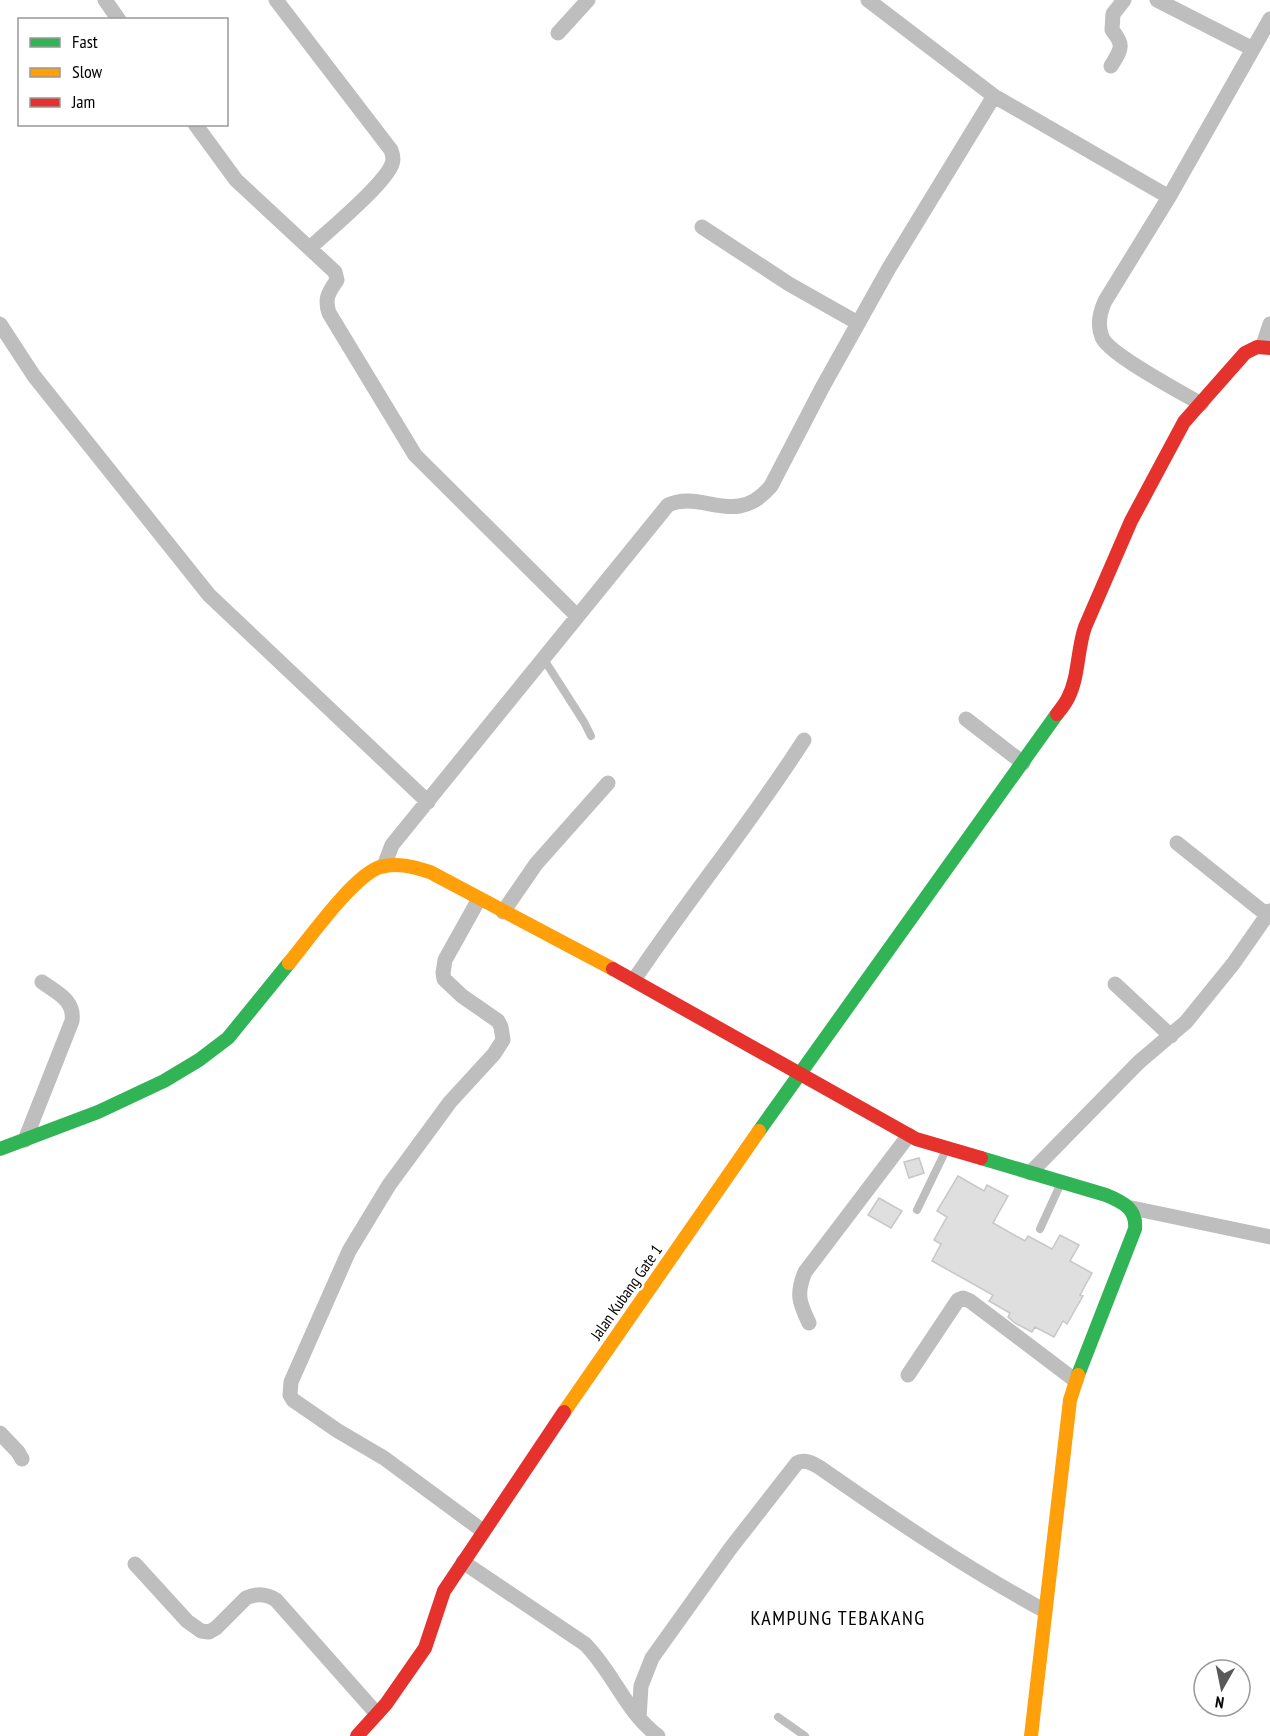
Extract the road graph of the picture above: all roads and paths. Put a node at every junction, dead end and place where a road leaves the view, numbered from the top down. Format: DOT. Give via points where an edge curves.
graph roads {
  1 [pos="105,0"];
  2 [pos="276,0"];
  3 [pos="588,0"];
  4 [pos="868,0"];
  5 [pos="1124,0"];
  6 [pos="1157,0"];
  7 [pos="118,18"];
  8 [pos="1270,19"];
  9 [pos="558,33"];
  10 [pos="1254,49"];
  11 [pos="1111,66"];
  12 [pos="994,96"];
  13 [pos="196,126"];
  14 [pos="1169,197"];
  15 [pos="702,227"];
  16 [pos="310,248"];
  17 [pos="858,323"];
  18 [pos="0,324"];
  19 [pos="1270,324"];
  20 [pos="1266,346"];
  21 [pos="1201,404"];
  22 [pos="577,616"];
  23 [pos="543,658"];
  24 [pos="966,719"];
  25 [pos="591,736"];
  26 [pos="804,740"];
  27 [pos="1023,763"];
  28 [pos="608,783"];
  29 [pos="428,802"];
  30 [pos="1177,843"];
  31 [pos="384,866"];
  32 [pos="479,899"];
  33 [pos="503,912"];
  34 [pos="1268,913"];
  35 [pos="634,980"];
  36 [pos="42,982"];
  37 [pos="1116,984"];
  38 [pos="1171,1036"];
  39 [pos="799,1073"];
  40 [pos="909,1135"];
  41 [pos="25,1140"];
  42 [pos="0,1149"];
  43 [pos="946,1149"];
  44 [pos="1030,1173"];
  45 [pos="1061,1182"];
  46 [pos="1131,1208"];
  47 [pos="916,1210"];
  48 [pos="1040,1229"];
  49 [pos="1270,1237"];
  50 [pos="809,1323"];
  51 [pos="908,1375"];
  52 [pos="1076,1381"];
  53 [pos="0,1433"];
  54 [pos="22,1459"];
  55 [pos="483,1531"];
  56 [pos="463,1562"];
  57 [pos="135,1564"];
  58 [pos="1045,1611"];
  59 [pos="377,1714"];
  60 [pos="639,1718"];
  61 [pos="778,1718"];
  62 [pos="357,1736"];
  63 [pos="658,1736"];
  64 [pos="805,1736"];
  65 [pos="1031,1736"];
  1 -- 7 [label="street"];
  2 -- 16 [label="street" via="393,155 392,165 382,180"];
  3 -- 9 [label="street"];
  4 -- 12 [label="street"];
  5 -- 11 [label="street" via="1113,14 1112,30 1121,46"];
  6 -- 10 [label="street"];
  8 -- 10 [label="street"];
  10 -- 14 [label="street"];
  12 -- 14 [label="street"];
  12 -- 17 [label="street"];
  13 -- 16 [label="street" via="236,180"];
  14 -- 21 [label="street" via="1105,301 1099,325 1112,350"];
  15 -- 17 [label="street"];
  16 -- 22 [label="street" via="337,276 327,295 329,313 410,447"];
  17 -- 22 [label="street" via="761,498 735,506 684,502 668,505"];
  18 -- 29 [label="street" via="34,376 209,595"];
  19 -- 20 [label="street"];
  20 -- 21 [label="street, Jalan Kubang Gate 1" via="1245,353"];
  21 -- 27 [label="street, Jalan Kubang Gate 1" via="1184,422 1131,521 1085,627 1068,699"];
  22 -- 23 [label="street"];
  23 -- 25 [label="lane"];
  23 -- 29 [label="street"];
  24 -- 27 [label="street"];
  26 -- 35 [label="street" via="770,794"];
  27 -- 39 [label="street, Jalan Kubang Gate 1"];
  28 -- 33 [label="street" via="536,864"];
  29 -- 31 [label="street" via="392,844"];
  30 -- 34 [label="street"];
  31 -- 32 [label="street" via="416,868"];
  31 -- 41 [label="street" via="371,869 354,884 228,1038 164,1081"];
  32 -- 33 [label="street"];
  32 -- 55 [label="street" via="445,960 444,979 498,1021 503,1040 450,1102 389,1185 349,1251 291,1382 290,1395"];
  33 -- 35 [label="street"];
  34 -- 38 [label="street" via="1205,1000"];
  35 -- 39 [label="street"];
  36 -- 41 [label="street" via="68,1002 74,1012"];
  37 -- 38 [label="street"];
  38 -- 44 [label="street" via="1139,1062"];
  39 -- 40 [label="street"];
  39 -- 55 [label="street, Jalan Kubang Gate 1"];
  40 -- 43 [label="street"];
  40 -- 50 [label="street" via="805,1272 798,1295"];
  41 -- 42 [label="street"];
  43 -- 44 [label="street"];
  43 -- 47 [label="lane"];
  44 -- 45 [label="street"];
  45 -- 46 [label="street" via="1106,1195"];
  45 -- 48 [label="lane"];
  46 -- 49 [label="street"];
  46 -- 52 [label="street" via="1136,1223 1133,1236"];
  51 -- 52 [label="street" via="963,1298"];
  52 -- 58 [label="street" via="1066,1423"];
  53 -- 54 [label="street"];
  55 -- 56 [label="street, Jalan Kubang Gate 1"];
  56 -- 59 [label="street, Jalan Kubang Gate 1" via="444,1591 425,1648"];
  56 -- 60 [label="street" via="585,1644"];
  57 -- 59 [label="street" via="201,1631 216,1629 246,1598 270,1596"];
  58 -- 60 [label="street" via="928,1542 819,1467 801,1461 730,1549 652,1658 641,1686"];
  58 -- 65 [label="street"];
  59 -- 62 [label="street, Jalan Kubang Gate 1"];
  60 -- 63 [label="street"];
  61 -- 64 [label="lane"];
}
